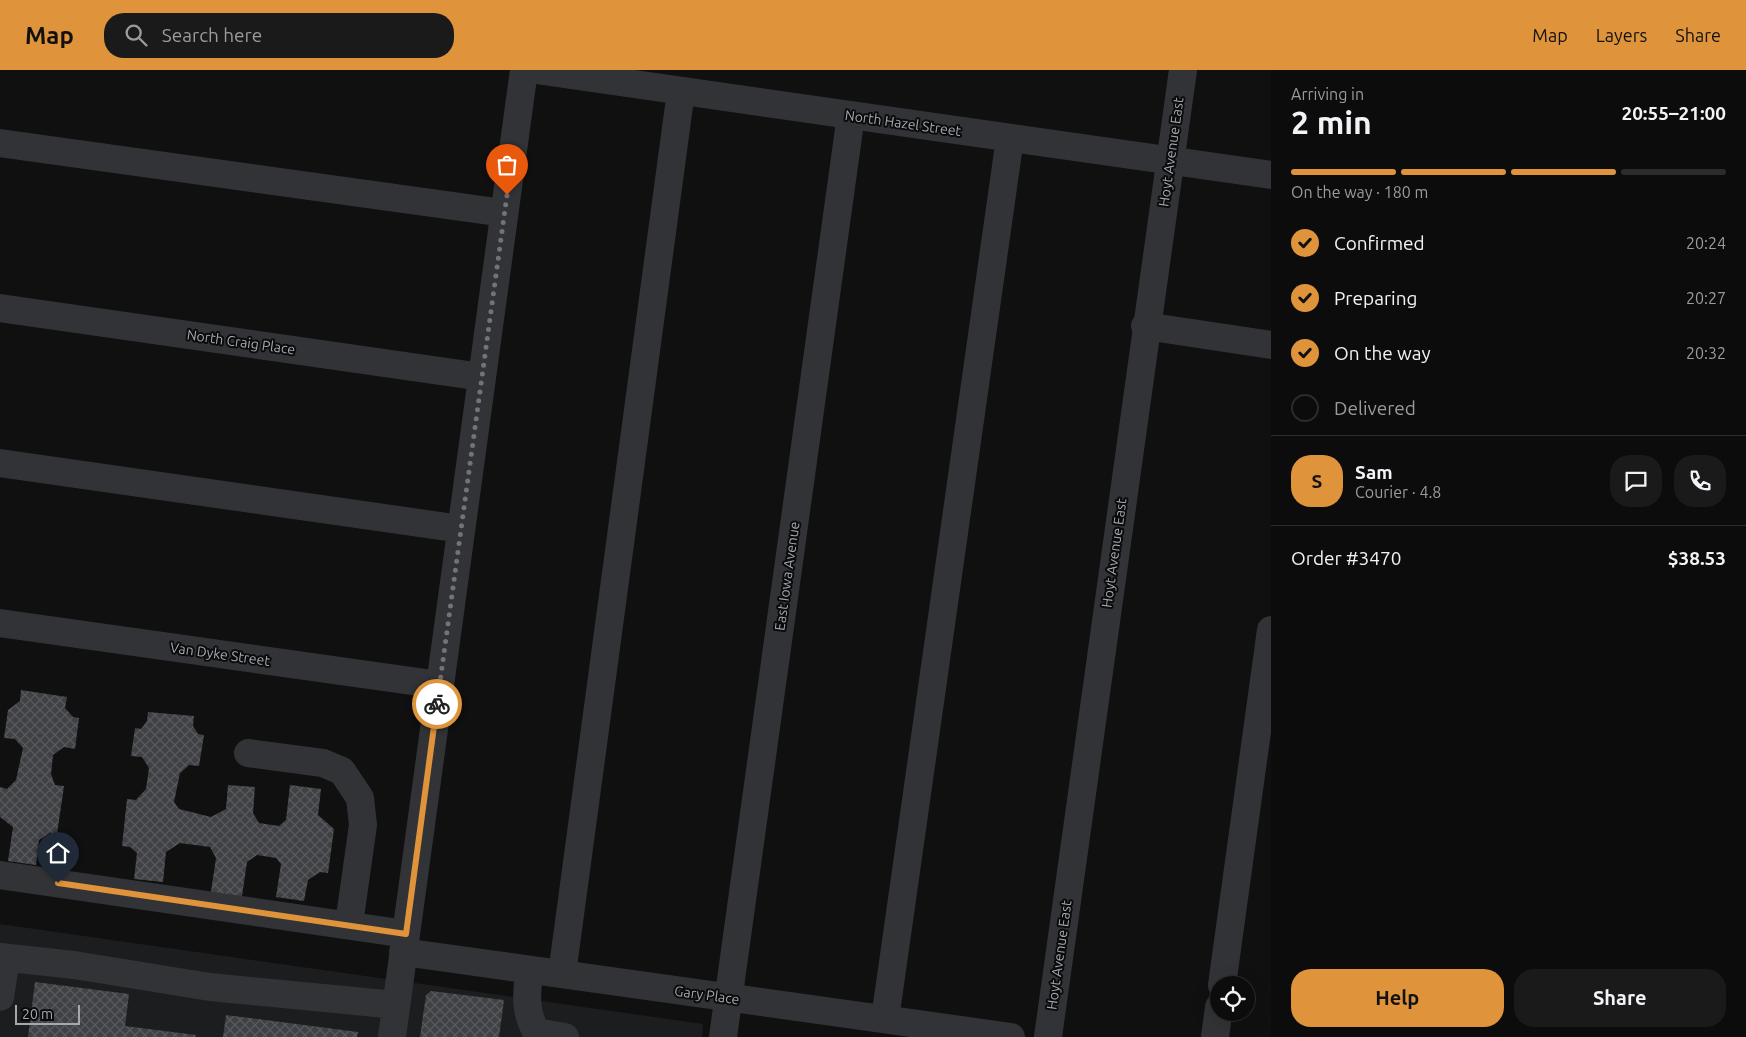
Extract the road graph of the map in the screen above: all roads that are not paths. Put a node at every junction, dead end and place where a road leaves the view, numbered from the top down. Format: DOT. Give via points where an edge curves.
graph roads {
  1 [pos="524,70"];
  2 [pos="536,70"];
  3 [pos="1183,70"];
  4 [pos="681,91"];
  5 [pos="851,115"];
  6 [pos="1010,138"];
  7 [pos="0,143"];
  8 [pos="1170,161"];
  9 [pos="1271,175"];
  10 [pos="504,213"];
  11 [pos="0,308"];
  12 [pos="1145,326"];
  13 [pos="1271,345"];
  14 [pos="482,376"];
  15 [pos="0,463"];
  16 [pos="461,529"];
  17 [pos="0,623"];
  18 [pos="1271,630"];
  19 [pos="440,685"];
  20 [pos="248,753"];
  21 [pos="0,875"];
  22 [pos="349,924"];
  23 [pos="405,943"];
  24 [pos="3,958"];
  25 [pos="529,970"];
  26 [pos="562,974"];
  27 [pos="1223,976"];
  28 [pos="0,997"];
  29 [pos="728,998"];
  30 [pos="396,1004"];
  31 [pos="885,1019"];
  32 [pos="1217,1021"];
  33 [pos="392,1037"];
  34 [pos="565,1037"];
  35 [pos="723,1037"];
  36 [pos="1011,1037"];
  37 [pos="1048,1037"];
  38 [pos="1215,1037"];
  1 -- 10 [label="street"];
  2 -- 4 [label="street, North Hazel Street"];
  3 -- 8 [label="street, Hoyt Avenue East"];
  4 -- 5 [label="street, North Hazel Street"];
  4 -- 26 [label="street"];
  5 -- 6 [label="street, North Hazel Street"];
  5 -- 29 [label="street, East Iowa Avenue"];
  6 -- 8 [label="street, North Hazel Street"];
  6 -- 31 [label="street"];
  7 -- 10 [label="street"];
  8 -- 9 [label="street, North Hazel Street"];
  8 -- 12 [label="street, Hoyt Avenue East"];
  10 -- 14 [label="street"];
  11 -- 14 [label="street, North Craig Place"];
  12 -- 13 [label="street"];
  12 -- 37 [label="street, Hoyt Avenue East"];
  14 -- 16 [label="street"];
  15 -- 16 [label="street"];
  16 -- 19 [label="street"];
  17 -- 19 [label="street, Van Dyke Street"];
  18 -- 27 [label="street"];
  19 -- 23 [label="street"];
  20 -- 22 [label="street" via="323,763 342,770 360,798 363,826"];
  21 -- 22 [label="street, Gary Place"];
  22 -- 23 [label="street, Gary Place"];
  23 -- 25 [label="street, Gary Place"];
  23 -- 30 [label="street"];
  24 -- 28 [label="street"];
  24 -- 30 [label="street" via="74,965 210,987"];
  25 -- 26 [label="street, Gary Place"];
  25 -- 34 [label="street" via="526,1003 528,1017 536,1032"];
  26 -- 29 [label="street, Gary Place"];
  29 -- 31 [label="street, Gary Place"];
  29 -- 35 [label="street, East Iowa Avenue"];
  30 -- 33 [label="street"];
  31 -- 36 [label="street, Gary Place"];
  32 -- 38 [label="street"];
}
